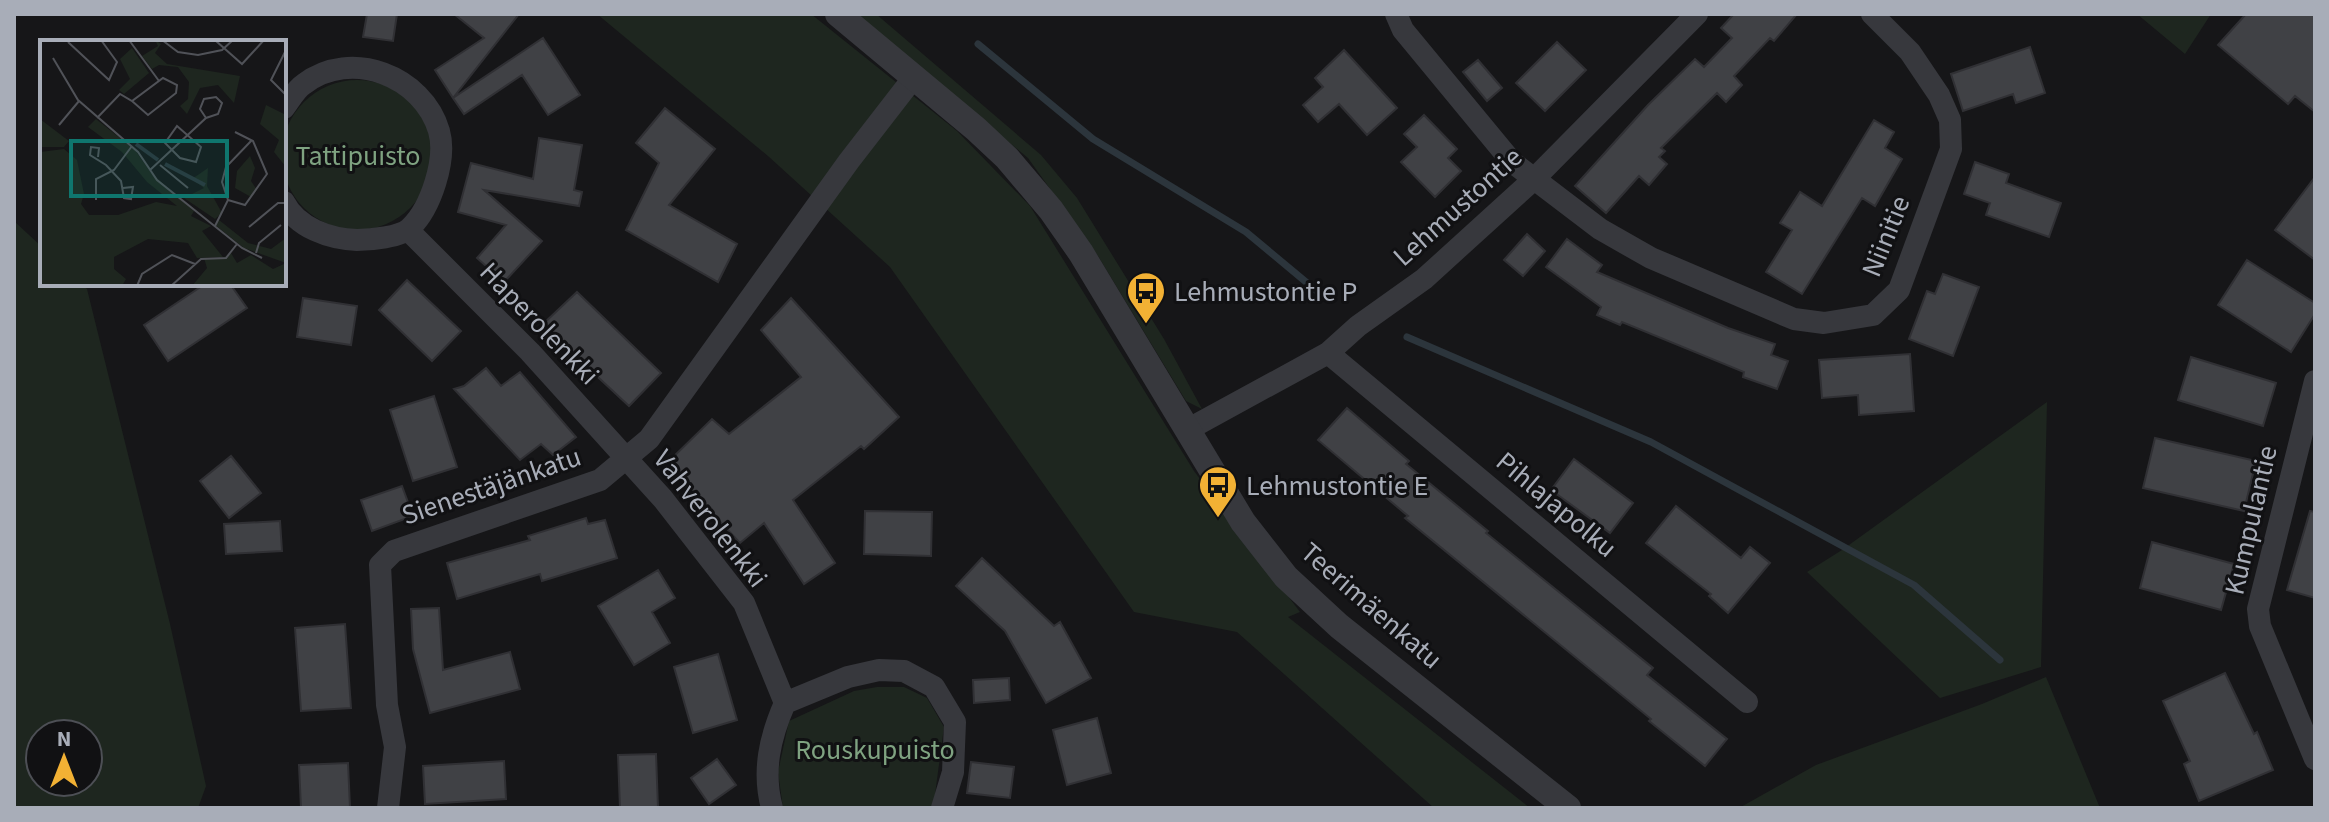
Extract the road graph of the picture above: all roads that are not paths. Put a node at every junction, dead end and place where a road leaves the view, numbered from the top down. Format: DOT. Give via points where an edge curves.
graph roads {
  1 [pos="838,14"];
  2 [pos="1396,14"];
  3 [pos="1697,14"];
  4 [pos="1872,14"];
  5 [pos="914,77"];
  6 [pos="286,105"];
  7 [pos="1533,180"];
  8 [pos="286,206"];
  9 [pos="408,230"];
  10 [pos="1328,353"];
  11 [pos="2315,381"];
  12 [pos="1187,430"];
  13 [pos="626,459"];
  14 [pos="1747,702"];
  15 [pos="785,703"];
  16 [pos="2315,759"];
  17 [pos="388,808"];
  18 [pos="772,808"];
  19 [pos="942,808"];
  20 [pos="1568,808"];
  1 -- 5 [label="street, Teerimäenkatu"];
  2 -- 7 [label="street, Niinitie" via="1437,73"];
  3 -- 7 [label="street, Lehmustontie"];
  4 -- 7 [label="street, Niinitie" via="1910,52 1939,95 1950,120 1951,149 1899,290 1873,315 1824,323 1794,319 1630,248"];
  5 -- 12 [label="street, Teerimäenkatu" via="1007,158 1051,210"];
  5 -- 13 [label="street, Sienestäjänkatu" via="649,439"];
  6 -- 9 [label="street" via="303,84 331,71 357,67 409,86 439,132 440,158 425,208"];
  7 -- 10 [label="street, Lehmustontie" via="1424,279"];
  8 -- 9 [label="street" via="311,229 344,239 370,240"];
  9 -- 13 [label="street, Haperolenkki" via="530,352"];
  10 -- 12 [label="street, Lehmustontie"];
  10 -- 14 [label="street, Pihlajapolku"];
  11 -- 16 [label="street, Kumpulantie" via="2258,609 2260,626"];
  12 -- 20 [label="street, Teerimäenkatu" via="1243,522 1286,577 1339,626"];
  13 -- 15 [label="street, Vahverolenkki" via="744,603"];
  13 -- 17 [label="street, Sienestäjänkatu" via="600,480 394,551 380,565 387,705 395,747"];
  15 -- 18 [label="street" via="772,733 767,787"];
  15 -- 19 [label="street" via="879,670 904,671 934,687 955,722 953,772"];
}
